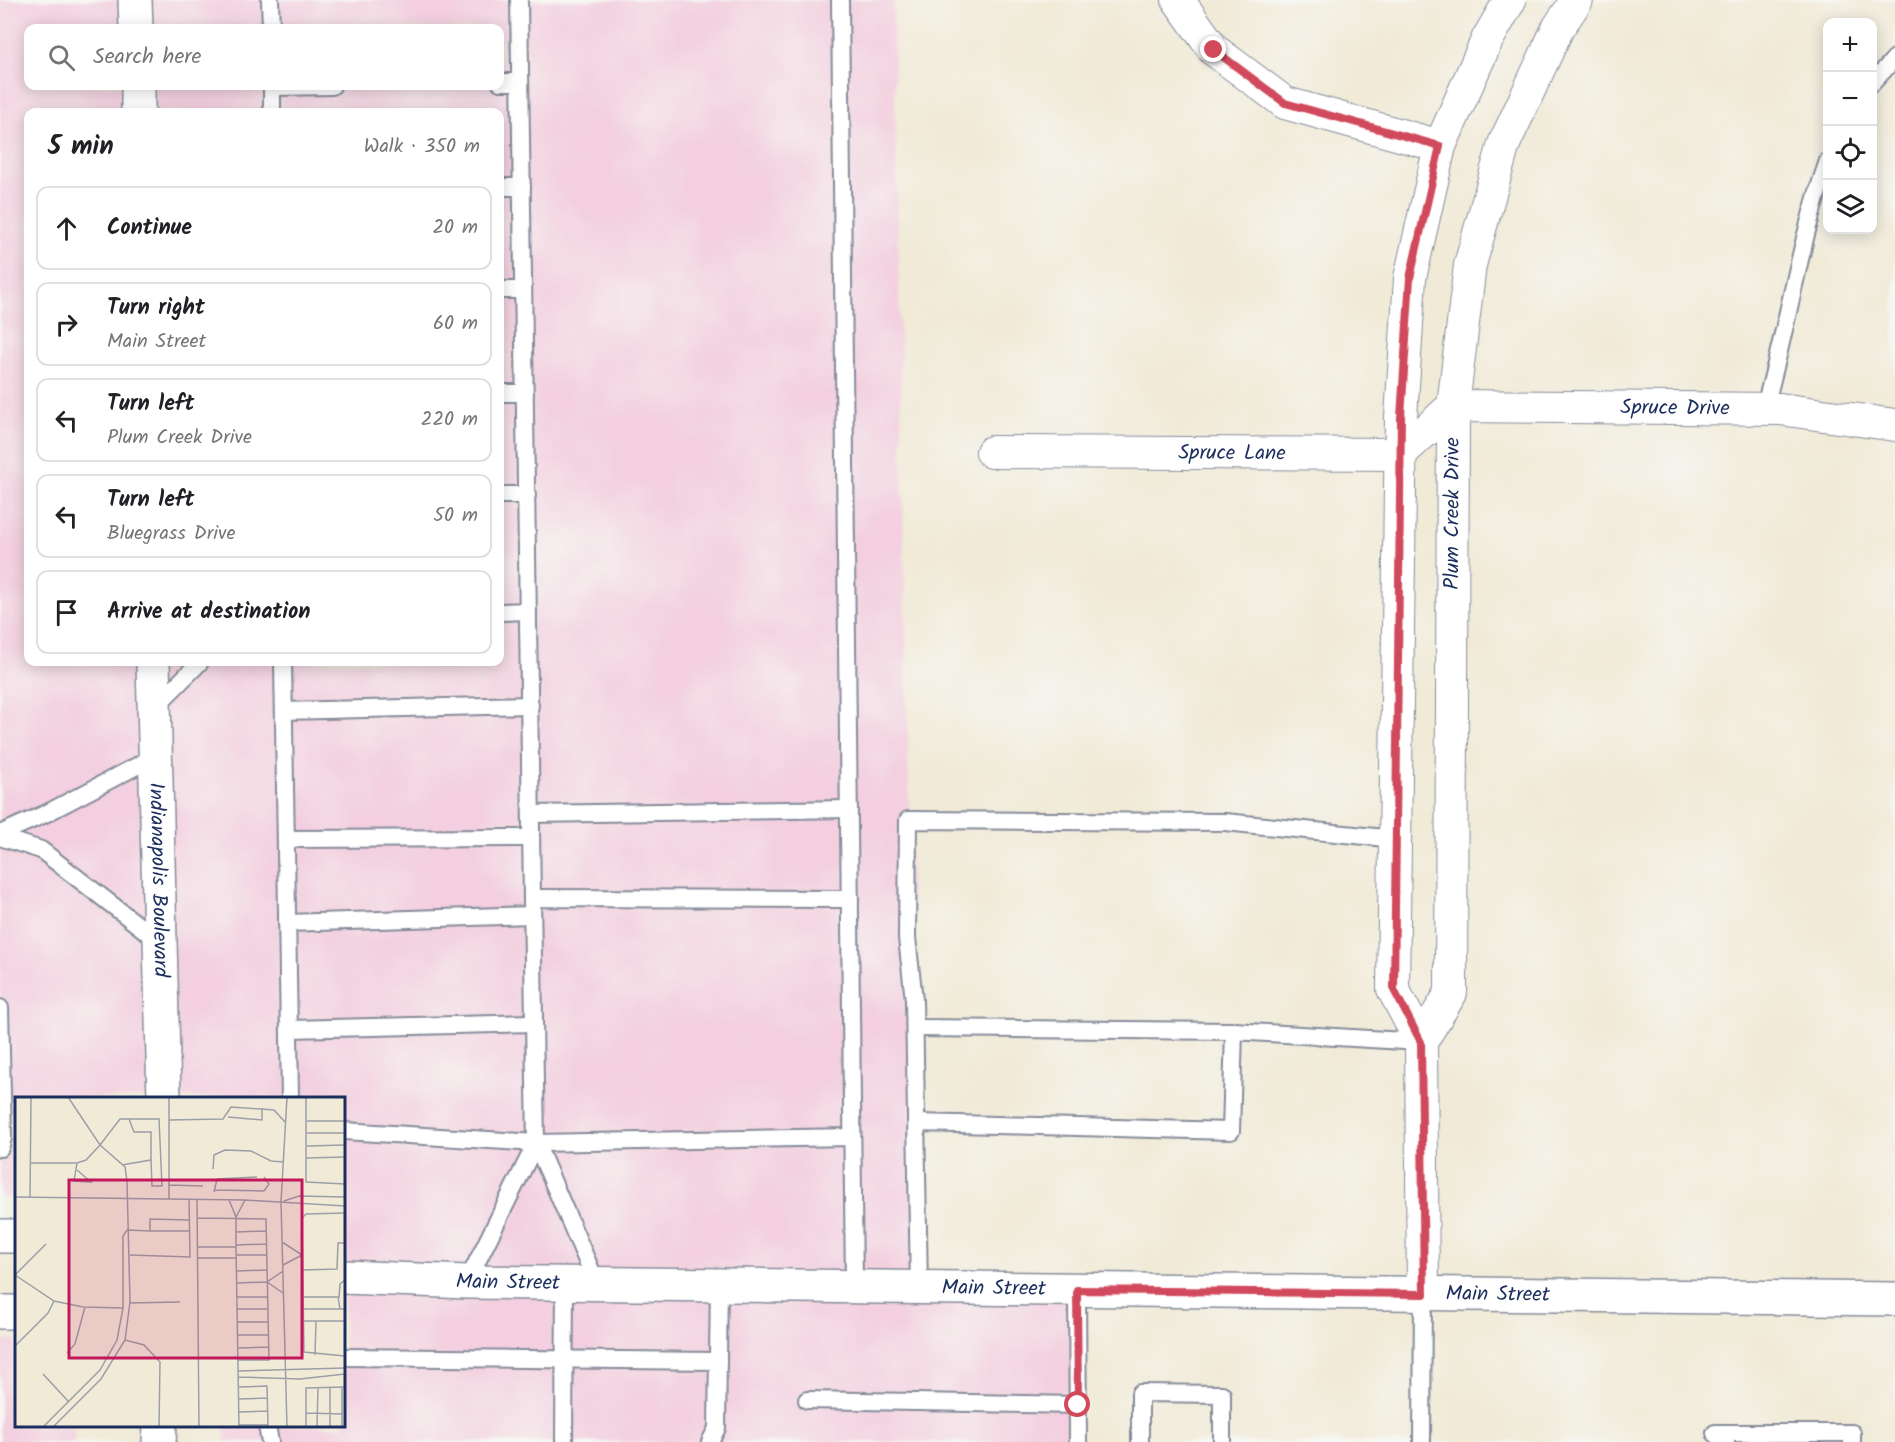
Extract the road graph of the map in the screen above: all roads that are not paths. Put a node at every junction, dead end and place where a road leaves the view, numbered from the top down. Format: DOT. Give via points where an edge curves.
graph roads {
  1 [pos="135,0"];
  2 [pos="270,0"];
  3 [pos="519,0"];
  4 [pos="840,0"];
  5 [pos="1178,0"];
  6 [pos="1510,0"];
  7 [pos="1577,0"];
  8 [pos="136,24"];
  9 [pos="271,24"];
  10 [pos="1895,58"];
  11 [pos="1877,77"];
  12 [pos="504,82"];
  13 [pos="520,82"];
  14 [pos="138,90"];
  15 [pos="272,90"];
  16 [pos="138,108"];
  17 [pos="272,108"];
  18 [pos="1440,146"];
  19 [pos="1823,175"];
  20 [pos="504,187"];
  21 [pos="522,187"];
  22 [pos="504,290"];
  23 [pos="523,290"];
  24 [pos="504,393"];
  25 [pos="525,393"];
  26 [pos="1453,406"];
  27 [pos="1764,410"];
  28 [pos="1895,425"];
  29 [pos="992,452"];
  30 [pos="1400,454"];
  31 [pos="504,495"];
  32 [pos="526,495"];
  33 [pos="528,611"];
  34 [pos="504,612"];
  35 [pos="153,666"];
  36 [pos="196,666"];
  37 [pos="283,666"];
  38 [pos="530,705"];
  39 [pos="155,707"];
  40 [pos="284,711"];
  41 [pos="154,757"];
  42 [pos="849,809"];
  43 [pos="531,814"];
  44 [pos="0,835"];
  45 [pos="531,838"];
  46 [pos="286,839"];
  47 [pos="1395,839"];
  48 [pos="532,898"];
  49 [pos="850,899"];
  50 [pos="532,915"];
  51 [pos="287,923"];
  52 [pos="160,942"];
  53 [pos="0,1008"];
  54 [pos="534,1023"];
  55 [pos="915,1028"];
  56 [pos="289,1029"];
  57 [pos="1234,1031"];
  58 [pos="1421,1042"];
  59 [pos="164,1097"];
  60 [pos="290,1097"];
  61 [pos="917,1124"];
  62 [pos="345,1131"];
  63 [pos="852,1137"];
  64 [pos="536,1143"];
  65 [pos="0,1148"];
  66 [pos="345,1277"];
  67 [pos="466,1282"];
  68 [pos="565,1283"];
  69 [pos="597,1284"];
  70 [pos="719,1286"];
  71 [pos="854,1287"];
  72 [pos="920,1288"];
  73 [pos="1077,1290"];
  74 [pos="1424,1294"];
  75 [pos="1895,1299"];
  76 [pos="345,1357"];
  77 [pos="564,1360"];
  78 [pos="718,1361"];
  79 [pos="807,1400"];
  80 [pos="1078,1405"];
  81 [pos="160,1427"];
  82 [pos="267,1427"];
  83 [pos="159,1442"];
  84 [pos="270,1442"];
  85 [pos="564,1442"];
  86 [pos="710,1442"];
  87 [pos="1078,1442"];
  88 [pos="1140,1442"];
  89 [pos="1222,1442"];
  90 [pos="1422,1442"];
  91 [pos="1726,1442"];
  92 [pos="1852,1442"];
  1 -- 8 [label="main road"];
  2 -- 9 [label="lane"];
  3 -- 13 [label="lane"];
  4 -- 42 [label="lane"];
  5 -- 18 [label="street" via="1214,50 1285,103"];
  6 -- 18 [label="street" via="1487,40"];
  7 -- 26 [label="street, Plum Creek Drive" via="1558,28 1504,144 1470,265"];
  10 -- 11 [label="lane"];
  12 -- 13 [label="lane"];
  13 -- 21 [label="lane"];
  14 -- 16 [label="main road"];
  15 -- 17 [label="lane"];
  18 -- 30 [label="street" via="1410,278"];
  19 -- 27 [label="lane" via="1798,259 1783,345"];
  20 -- 21 [label="lane"];
  21 -- 23 [label="lane"];
  22 -- 23 [label="lane"];
  23 -- 25 [label="lane"];
  24 -- 25 [label="lane"];
  25 -- 32 [label="lane"];
  26 -- 27 [label="street, Spruce Drive"];
  26 -- 30 [label="street"];
  26 -- 58 [label="street, Plum Creek Drive" via="1451,993"];
  27 -- 28 [label="street, Spruce Drive"];
  29 -- 30 [label="street, Spruce Lane"];
  30 -- 47 [label="street"];
  31 -- 32 [label="lane"];
  32 -- 33 [label="lane"];
  33 -- 34 [label="lane"];
  33 -- 38 [label="lane"];
  35 -- 39 [label="main road, Indianapolis Boulevard"];
  36 -- 39 [label="lane"];
  37 -- 40 [label="lane"];
  38 -- 40 [label="lane"];
  38 -- 43 [label="lane"];
  39 -- 41 [label="main road, Indianapolis Boulevard"];
  40 -- 46 [label="lane"];
  41 -- 44 [label="lane"];
  41 -- 52 [label="main road, Indianapolis Boulevard"];
  42 -- 43 [label="lane"];
  42 -- 49 [label="lane"];
  43 -- 45 [label="lane"];
  44 -- 52 [label="lane" via="41,850"];
  45 -- 46 [label="lane"];
  45 -- 48 [label="lane"];
  46 -- 51 [label="lane"];
  47 -- 55 [label="lane" via="1225,822 908,820 907,938"];
  47 -- 58 [label="street" via="1394,990"];
  48 -- 49 [label="lane"];
  48 -- 50 [label="lane"];
  49 -- 63 [label="lane"];
  50 -- 51 [label="lane"];
  50 -- 54 [label="lane"];
  51 -- 56 [label="lane"];
  52 -- 59 [label="main road, Indianapolis Boulevard"];
  53 -- 65 [label="lane"];
  54 -- 56 [label="lane"];
  54 -- 64 [label="lane"];
  55 -- 57 [label="lane"];
  55 -- 61 [label="lane"];
  56 -- 60 [label="lane"];
  57 -- 58 [label="lane"];
  57 -- 61 [label="lane" via="1232,1131"];
  58 -- 74 [label="street"];
  61 -- 72 [label="lane"];
  62 -- 64 [label="lane"];
  63 -- 64 [label="lane"];
  63 -- 71 [label="lane"];
  64 -- 67 [label="lane"];
  64 -- 69 [label="lane"];
  66 -- 67 [label="main road, Main Street"];
  67 -- 68 [label="main road, Main Street"];
  68 -- 69 [label="main road, Main Street"];
  68 -- 77 [label="lane"];
  69 -- 70 [label="main road, Main Street"];
  70 -- 71 [label="main road, Main Street"];
  70 -- 78 [label="lane"];
  71 -- 72 [label="main road, Main Street"];
  72 -- 73 [label="main road, Main Street"];
  73 -- 74 [label="main road, Main Street"];
  73 -- 80 [label="lane"];
  74 -- 75 [label="main road, Main Street"];
  74 -- 90 [label="lane"];
  76 -- 77 [label="lane"];
  77 -- 78 [label="lane"];
  77 -- 85 [label="lane"];
  78 -- 86 [label="lane" via="717,1428"];
  79 -- 80 [label="lane"];
  80 -- 87 [label="lane"];
  81 -- 83 [label="main road"];
  82 -- 84 [label="lane"];
  88 -- 89 [label="lane" via="1140,1393 1222,1394"];
  91 -- 92 [label="lane" via="1715,1432 1852,1433"];
}
